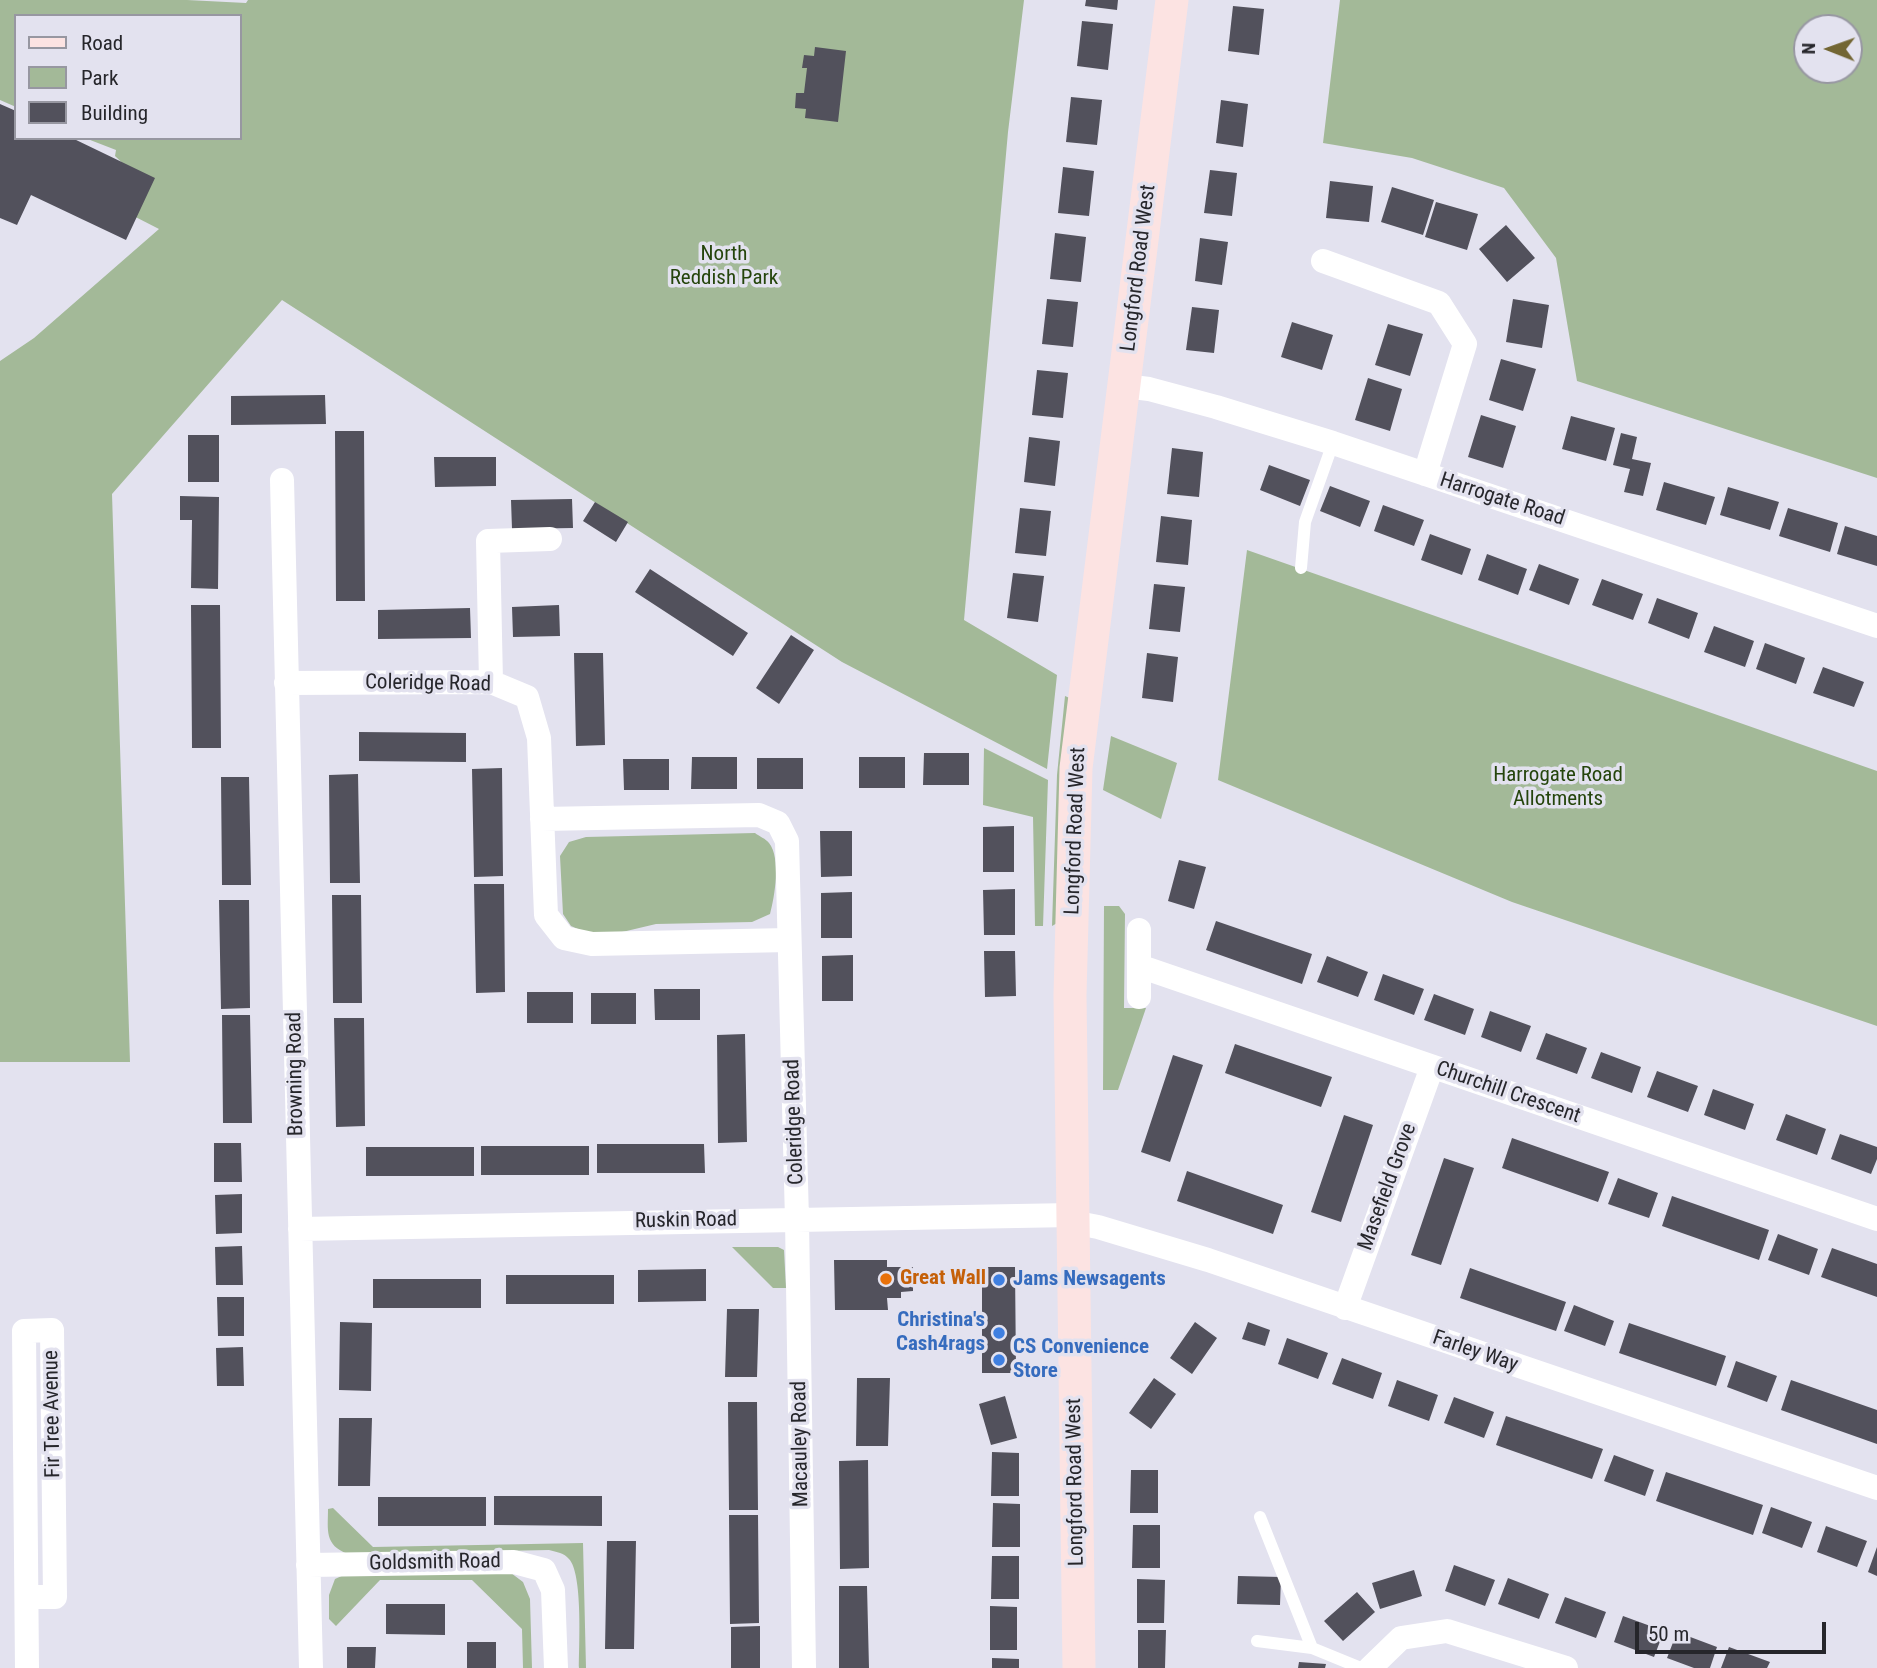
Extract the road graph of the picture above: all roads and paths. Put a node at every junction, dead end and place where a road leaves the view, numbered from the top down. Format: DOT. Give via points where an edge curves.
graph roads {
  1 [pos="1172,0"];
  2 [pos="1323,261"];
  3 [pos="1124,386"];
  4 [pos="1333,443"];
  5 [pos="1425,474"];
  6 [pos="282,480"];
  7 [pos="550,539"];
  8 [pos="1301,568"];
  9 [pos="1877,626"];
  10 [pos="491,682"];
  11 [pos="286,683"];
  12 [pos="542,819"];
  13 [pos="1139,930"];
  14 [pos="789,940"];
  15 [pos="1139,966"];
  16 [pos="1139,997"];
  17 [pos="1432,1067"];
  18 [pos="1072,1218"];
  19 [pos="1877,1219"];
  20 [pos="797,1220"];
  21 [pos="300,1229"];
  22 [pos="1345,1308"];
  23 [pos="1877,1488"];
  24 [pos="1260,1517"];
  25 [pos="308,1565"];
  26 [pos="27,1597"];
  27 [pos="1257,1641"];
  28 [pos="1312,1648"];
  29 [pos="27,1668"];
  30 [pos="311,1668"];
  31 [pos="555,1668"];
  32 [pos="804,1668"];
  33 [pos="1079,1668"];
  34 [pos="1361,1668"];
  35 [pos="1370,1668"];
  36 [pos="1566,1668"];
  1 -- 3 [label="street, Longford Road West"];
  2 -- 5 [label="street" via="1439,303 1465,344"];
  3 -- 4 [label="street, Harrogate Road" via="1216,407"];
  3 -- 18 [label="street, Longford Road West" via="1076,768 1070,995"];
  4 -- 5 [label="street, Harrogate Road"];
  4 -- 8 [label="lane" via="1305,522"];
  5 -- 9 [label="street, Harrogate Road"];
  6 -- 11 [label="street, Browning Road"];
  7 -- 10 [label="street" via="488,541"];
  10 -- 11 [label="street, Coleridge Road"];
  10 -- 12 [label="street, Coleridge Road" via="527,697 539,738"];
  11 -- 21 [label="street, Browning Road"];
  12 -- 14 [label="street, Coleridge Road" via="546,915 564,937 592,944"];
  12 -- 14 [label="street, Coleridge Road" via="759,815 778,823 787,841"];
  13 -- 15 [label="street"];
  14 -- 20 [label="street, Coleridge Road"];
  15 -- 16 [label="street"];
  15 -- 17 [label="street, Churchill Crescent"];
  17 -- 19 [label="street, Churchill Crescent"];
  17 -- 22 [label="street, Masefield Grove"];
  18 -- 20 [label="street, Ruskin Road"];
  18 -- 22 [label="street, Farley Way"];
  18 -- 33 [label="street, Longford Road West"];
  20 -- 21 [label="street, Ruskin Road"];
  20 -- 32 [label="street, Macauley Road"];
  21 -- 25 [label="street, Browning Road"];
  22 -- 23 [label="street, Farley Way"];
  24 -- 28 [label="lane"];
  25 -- 30 [label="street, Browning Road"];
  25 -- 31 [label="street, Goldsmith Road" via="514,1562 544,1570 554,1590"];
  26 -- 26 [label="street, Fir Tree Avenue" via="24,1331 52,1330 55,1597"];
  26 -- 29 [label="street, Fir Tree Avenue"];
  27 -- 28 [label="lane"];
  28 -- 34 [label="lane"];
  35 -- 36 [label="street" via="1401,1638 1447,1630"];
}
